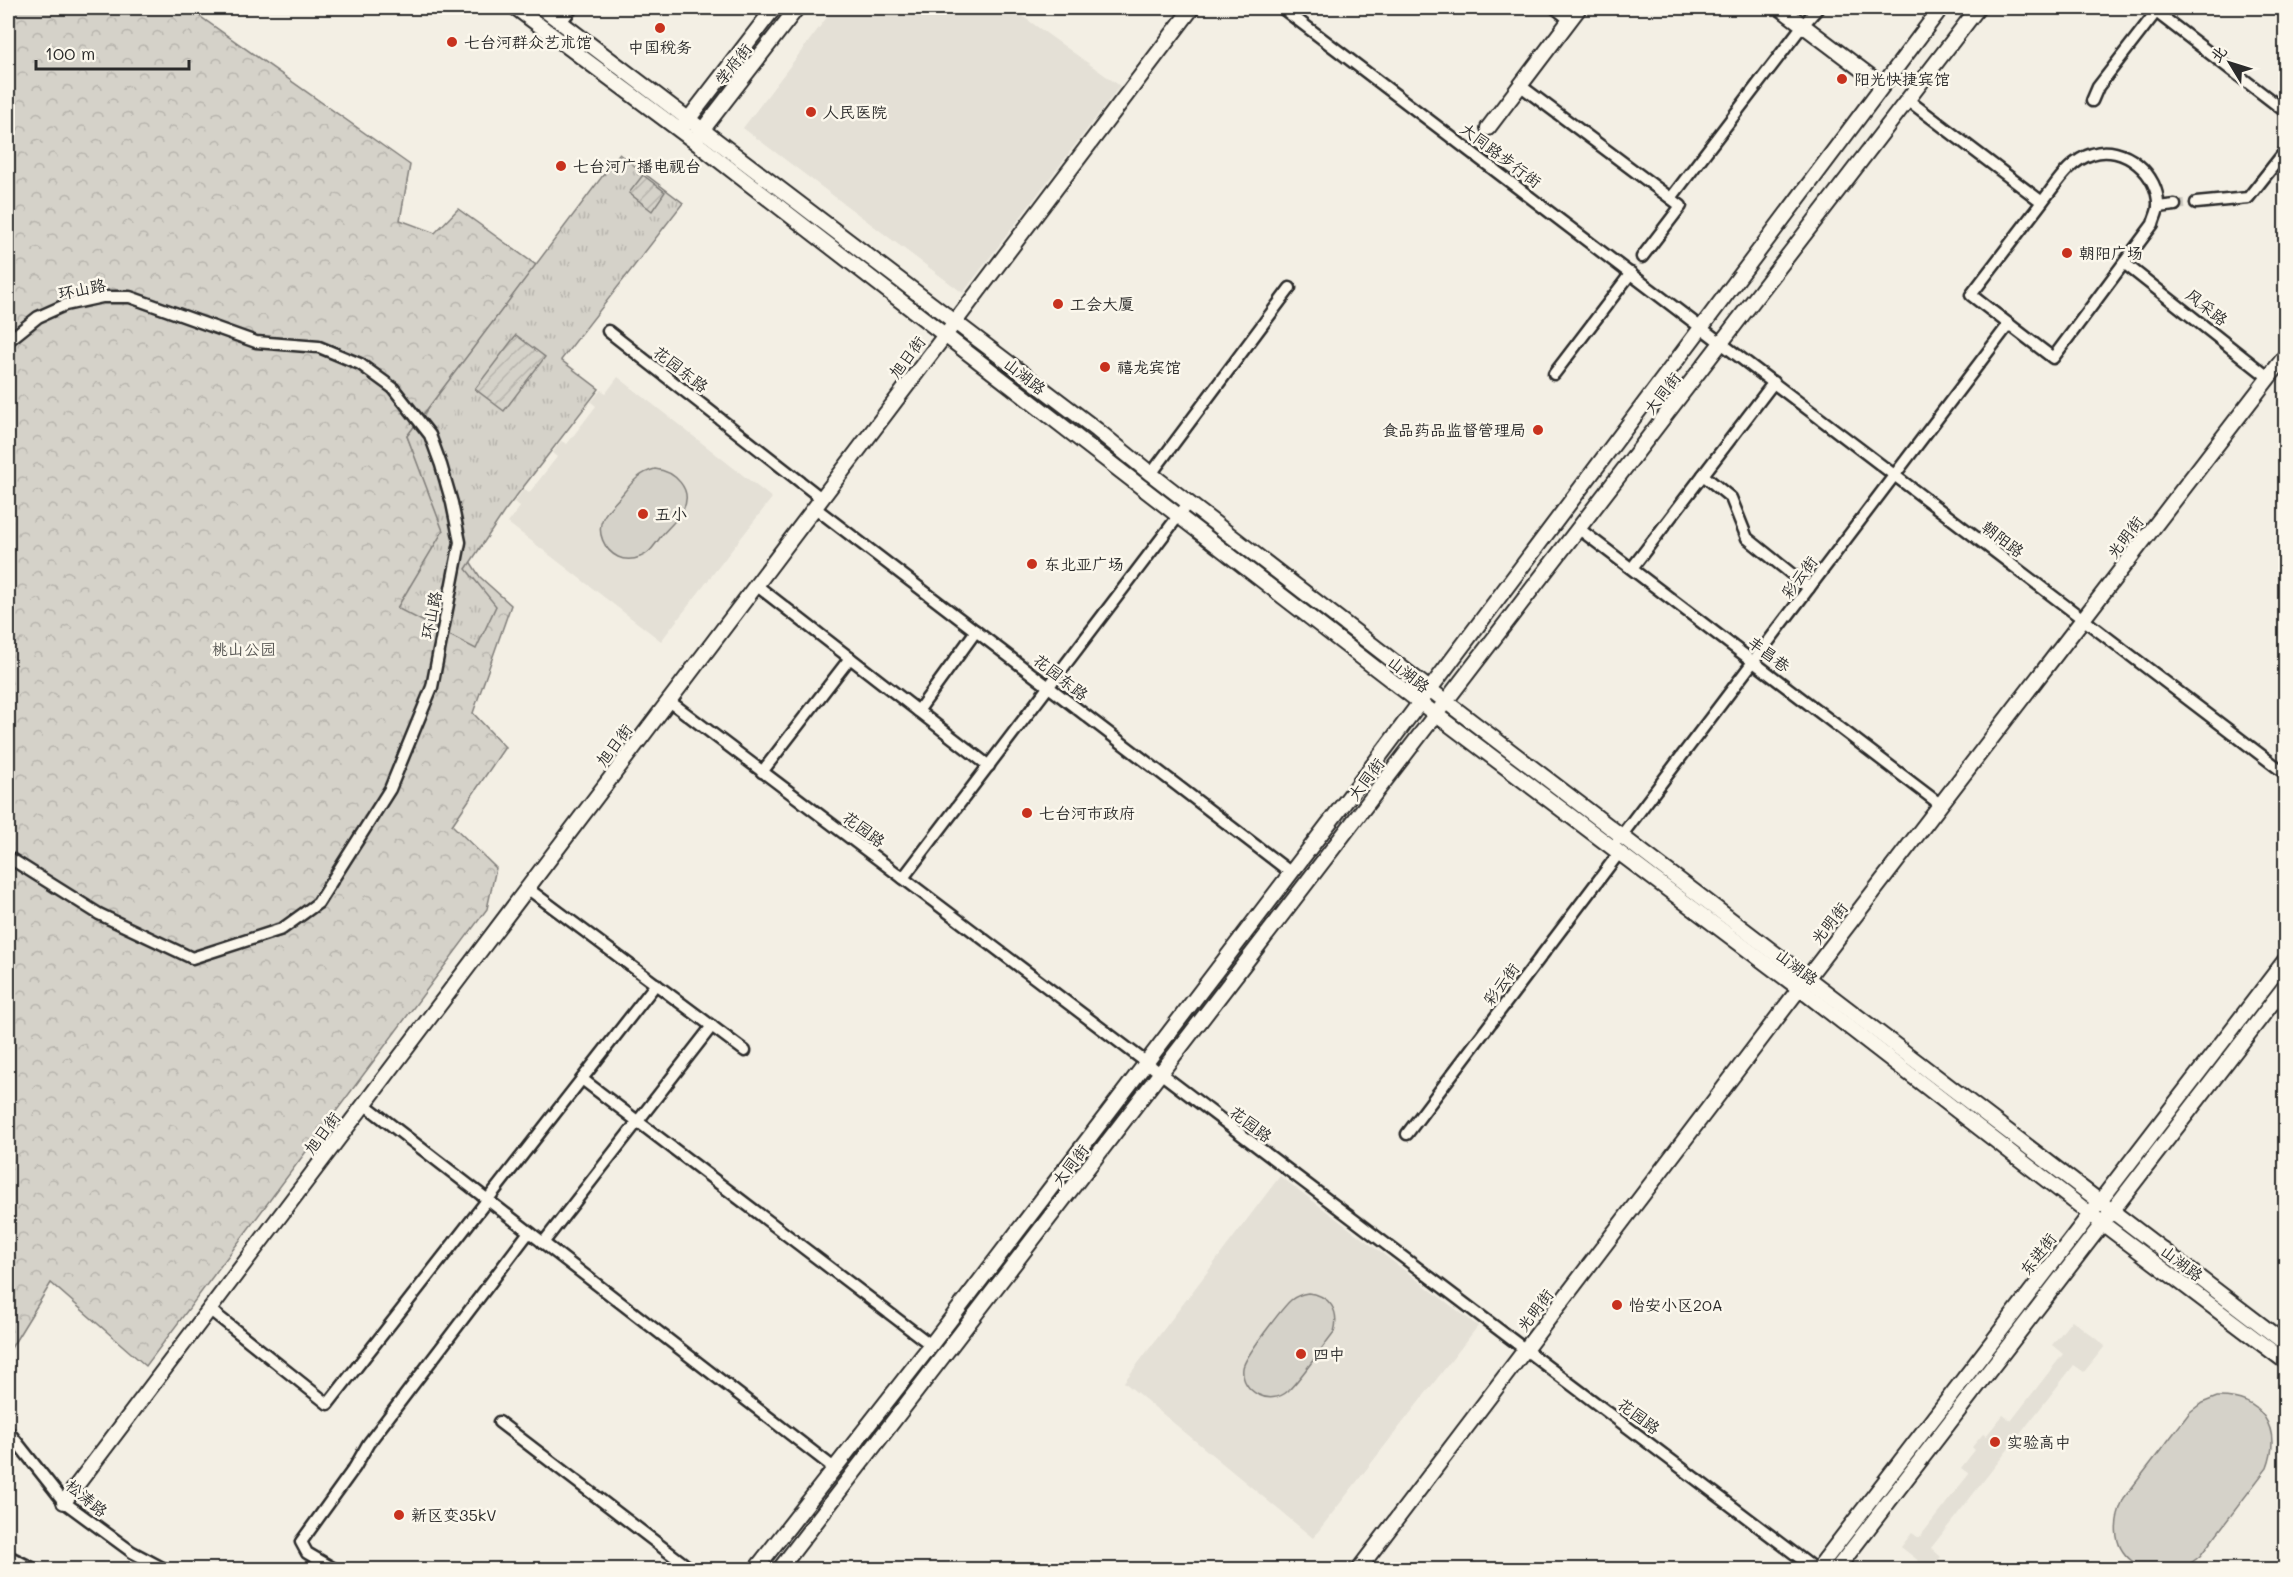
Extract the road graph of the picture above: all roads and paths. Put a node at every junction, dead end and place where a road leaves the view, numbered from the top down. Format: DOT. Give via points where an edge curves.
graph roads {
  1 [pos="516,8"];
  2 [pos="542,8"];
  3 [pos="572,8"];
  4 [pos="774,8"];
  5 [pos="797,8"];
  6 [pos="1192,8"];
  7 [pos="1282,8"];
  8 [pos="1555,8"];
  9 [pos="1579,8"];
  10 [pos="1780,8"];
  11 [pos="1818,8"];
  12 [pos="1941,8"];
  13 [pos="1978,8"];
  14 [pos="2153,10"];
  15 [pos="1570,20"];
  16 [pos="561,22"];
  17 [pos="1803,25"];
  18 [pos="1882,85"];
  19 [pos="1521,86"];
  20 [pos="1908,100"];
  21 [pos="2092,101"];
  22 [pos="2286,112"];
  23 [pos="688,119"];
  24 [pos="1488,128"];
  25 [pos="679,131"];
  26 [pos="698,136"];
  27 [pos="2286,150"];
  28 [pos="1671,198"];
  29 [pos="2042,202"];
  30 [pos="2196,203"];
  31 [pos="2175,205"];
  32 [pos="2158,207"];
  33 [pos="1642,257"];
  34 [pos="2124,263"];
  35 [pos="1631,273"];
  36 [pos="1290,288"];
  37 [pos="954,321"];
  38 [pos="2009,324"];
  39 [pos="1702,327"];
  40 [pos="608,331"];
  41 [pos="945,334"];
  42 [pos="8,342"];
  43 [pos="1722,342"];
  44 [pos="2286,355"];
  45 [pos="1554,374"];
  46 [pos="2268,377"];
  47 [pos="1774,382"];
  48 [pos="1151,474"];
  49 [pos="1703,475"];
  50 [pos="1895,475"];
  51 [pos="818,502"];
  52 [pos="1189,502"];
  53 [pos="1179,516"];
  54 [pos="1578,528"];
  55 [pos="1632,568"];
  56 [pos="756,585"];
  57 [pos="1809,588"];
  58 [pos="2083,619"];
  59 [pos="976,631"];
  60 [pos="850,658"];
  61 [pos="1753,662"];
  62 [pos="1049,687"];
  63 [pos="1429,688"];
  64 [pos="668,700"];
  65 [pos="1418,701"];
  66 [pos="1445,701"];
  67 [pos="918,711"];
  68 [pos="1436,715"];
  69 [pos="989,766"];
  70 [pos="762,772"];
  71 [pos="2286,774"];
  72 [pos="1941,805"];
  73 [pos="1622,835"];
  74 [pos="1616,850"];
  75 [pos="8,857"];
  76 [pos="1290,872"];
  77 [pos="903,878"];
  78 [pos="527,888"];
  79 [pos="2286,959"];
  80 [pos="1808,977"];
  81 [pos="656,984"];
  82 [pos="2286,985"];
  83 [pos="1800,989"];
  84 [pos="712,1026"];
  85 [pos="745,1051"];
  86 [pos="1144,1062"];
  87 [pos="1161,1074"];
  88 [pos="582,1079"];
  89 [pos="364,1104"];
  90 [pos="638,1122"];
  91 [pos="1407,1134"];
  92 [pos="487,1200"];
  93 [pos="2094,1207"];
  94 [pos="2112,1211"];
  95 [pos="2102,1223"];
  96 [pos="529,1232"];
  97 [pos="543,1243"];
  98 [pos="209,1309"];
  99 [pos="2286,1344"];
  100 [pos="931,1345"];
  101 [pos="1525,1349"];
  102 [pos="2286,1362"];
  103 [pos="499,1422"];
  104 [pos="8,1431"];
  105 [pos="834,1468"];
  106 [pos="64,1502"];
  107 [pos="166,1569"];
  108 [pos="336,1569"];
  109 [pos="692,1569"];
  110 [pos="755,1569"];
  111 [pos="779,1569"];
  112 [pos="1358,1569"];
  113 [pos="1816,1569"];
  114 [pos="1836,1569"];
  1 -- 25 [label="main road, 山湖路"];
  2 -- 16 [label="main road, 山湖路"];
  3 -- 16 [label="street"];
  4 -- 23 [label="main road, 学府街"];
  5 -- 26 [label="main road, 学府街"];
  6 -- 37 [label="main road, 旭日街"];
  7 -- 35 [label="street, 大同路步行街"];
  8 -- 15 [label="street"];
  9 -- 15 [label="main road"];
  10 -- 17 [label="main road"];
  11 -- 17 [label="street"];
  12 -- 18 [label="main road, 大同街"];
  13 -- 20 [label="main road, 大同街"];
  14 -- 21 [label="street"];
  14 -- 22 [label="street"];
  15 -- 19 [label="main road"];
  16 -- 23 [label="main road, 山湖路"];
  17 -- 18 [label="main road"];
  17 -- 28 [label="street"];
  18 -- 39 [label="main road, 大同街"];
  19 -- 24 [label="main road"];
  19 -- 28 [label="street"];
  20 -- 29 [label="street"];
  20 -- 43 [label="main road, 大同街"];
  23 -- 25 [label="main road, 学府街"];
  23 -- 26 [label="main road, 山湖路"];
  25 -- 26 [label="main road, 山湖路"];
  26 -- 37 [label="main road, 山湖路"];
  26 -- 41 [label="main road, 山湖路"];
  27 -- 30 [label="street" via="2248,198"];
  28 -- 33 [label="street" via="1681,206"];
  29 -- 32 [label="street" via="2072,164 2092,153 2113,151 2134,160 2146,174 2156,192"];
  29 -- 38 [label="street" via="1971,295"];
  31 -- 32 [label="street"];
  32 -- 34 [label="street" via="2153,225"];
  34 -- 38 [label="street" via="2053,358"];
  34 -- 46 [label="street, 风采路"];
  35 -- 39 [label="street, 大同路步行街"];
  35 -- 45 [label="street"];
  36 -- 48 [label="street"];
  37 -- 41 [label="main road, 旭日街"];
  37 -- 48 [label="main road, 山湖路"];
  38 -- 50 [label="street, 彩云街"];
  39 -- 43 [label="street, 朝阳路"];
  39 -- 63 [label="main road, 大同街"];
  40 -- 51 [label="street, 花园东路"];
  41 -- 51 [label="main road, 旭日街"];
  41 -- 53 [label="main road, 山湖路"];
  42 -- 75 [label="street, 环山路" via="38,316 65,305 102,297 130,297 256,342 319,347 360,364 393,388 430,435 460,542 432,687 390,789 318,903 282,929 192,958 99,914"];
  43 -- 47 [label="street, 朝阳路"];
  43 -- 54 [label="main road, 大同街"];
  44 -- 46 [label="main road, 光明街"];
  46 -- 58 [label="main road, 光明街"];
  47 -- 49 [label="street"];
  47 -- 50 [label="street, 朝阳路"];
  48 -- 52 [label="main road, 山湖路"];
  49 -- 55 [label="street"];
  49 -- 57 [label="street" via="1731,498 1747,538"];
  50 -- 57 [label="street, 彩云街"];
  50 -- 58 [label="street, 朝阳路"];
  51 -- 56 [label="main road, 旭日街"];
  51 -- 59 [label="street, 花园东路"];
  52 -- 53 [label="street"];
  52 -- 63 [label="main road, 山湖路"];
  53 -- 62 [label="street"];
  53 -- 65 [label="main road, 山湖路"];
  54 -- 55 [label="street, 丰昌巷"];
  54 -- 66 [label="main road, 大同街"];
  55 -- 61 [label="street, 丰昌巷"];
  56 -- 60 [label="street"];
  56 -- 64 [label="main road, 旭日街"];
  57 -- 61 [label="street, 彩云街"];
  58 -- 71 [label="street, 朝阳路"];
  58 -- 72 [label="main road, 光明街"];
  59 -- 62 [label="street, 花园东路"];
  59 -- 67 [label="street"];
  60 -- 67 [label="street"];
  60 -- 70 [label="street"];
  61 -- 72 [label="street, 丰昌巷"];
  61 -- 73 [label="street, 彩云街"];
  62 -- 69 [label="street"];
  62 -- 76 [label="street, 花园东路"];
  63 -- 65 [label="main road, 大同街"];
  63 -- 66 [label="main road, 山湖路"];
  64 -- 70 [label="street, 花园路"];
  64 -- 78 [label="main road, 旭日街"];
  65 -- 68 [label="main road, 山湖路"];
  65 -- 76 [label="main road, 大同街"];
  66 -- 68 [label="main road, 大同街"];
  66 -- 73 [label="main road, 山湖路"];
  67 -- 69 [label="street"];
  68 -- 74 [label="main road, 山湖路"];
  68 -- 87 [label="main road, 大同街"];
  69 -- 77 [label="street"];
  70 -- 77 [label="street, 花园路"];
  72 -- 80 [label="main road, 光明街"];
  73 -- 74 [label="street, 彩云街"];
  73 -- 80 [label="main road, 山湖路"];
  74 -- 83 [label="main road, 山湖路"];
  74 -- 91 [label="street, 彩云街"];
  76 -- 86 [label="main road, 大同街"];
  77 -- 86 [label="street, 花园路"];
  78 -- 81 [label="street"];
  78 -- 89 [label="main road, 旭日街"];
  79 -- 93 [label="main road, 东进街"];
  80 -- 83 [label="main road, 光明街"];
  80 -- 93 [label="main road, 山湖路"];
  81 -- 84 [label="street"];
  81 -- 88 [label="street"];
  82 -- 94 [label="main road, 东进街"];
  83 -- 93 [label="main road, 山湖路"];
  83 -- 101 [label="main road, 光明街"];
  84 -- 85 [label="street"];
  84 -- 90 [label="street"];
  86 -- 87 [label="street, 花园路"];
  86 -- 100 [label="main road, 大同街"];
  87 -- 101 [label="street, 花园路"];
  87 -- 111 [label="main road, 大同街"];
  88 -- 90 [label="street"];
  88 -- 92 [label="street"];
  89 -- 92 [label="street"];
  89 -- 98 [label="main road, 旭日街"];
  90 -- 97 [label="street"];
  90 -- 100 [label="street"];
  92 -- 96 [label="street"];
  92 -- 98 [label="street" via="328,1404"];
  93 -- 94 [label="main road, 山湖路"];
  93 -- 95 [label="main road, 山湖路"];
  93 -- 113 [label="main road, 东进街"];
  94 -- 95 [label="main road, 东进街"];
  94 -- 99 [label="main road, 山湖路"];
  95 -- 102 [label="main road, 山湖路"];
  95 -- 114 [label="main road, 东进街"];
  96 -- 97 [label="street"];
  96 -- 108 [label="street" via="368,1444 301,1542 307,1553"];
  97 -- 105 [label="street"];
  98 -- 106 [label="main road, 旭日街"];
  100 -- 105 [label="main road, 大同街"];
  101 -- 112 [label="main road, 光明街"];
  101 -- 113 [label="street, 花园路"];
  103 -- 109 [label="street"];
  104 -- 106 [label="street, 松涛路"];
  105 -- 110 [label="main road, 大同街"];
  106 -- 107 [label="street, 松涛路" via="132,1552"];
}
